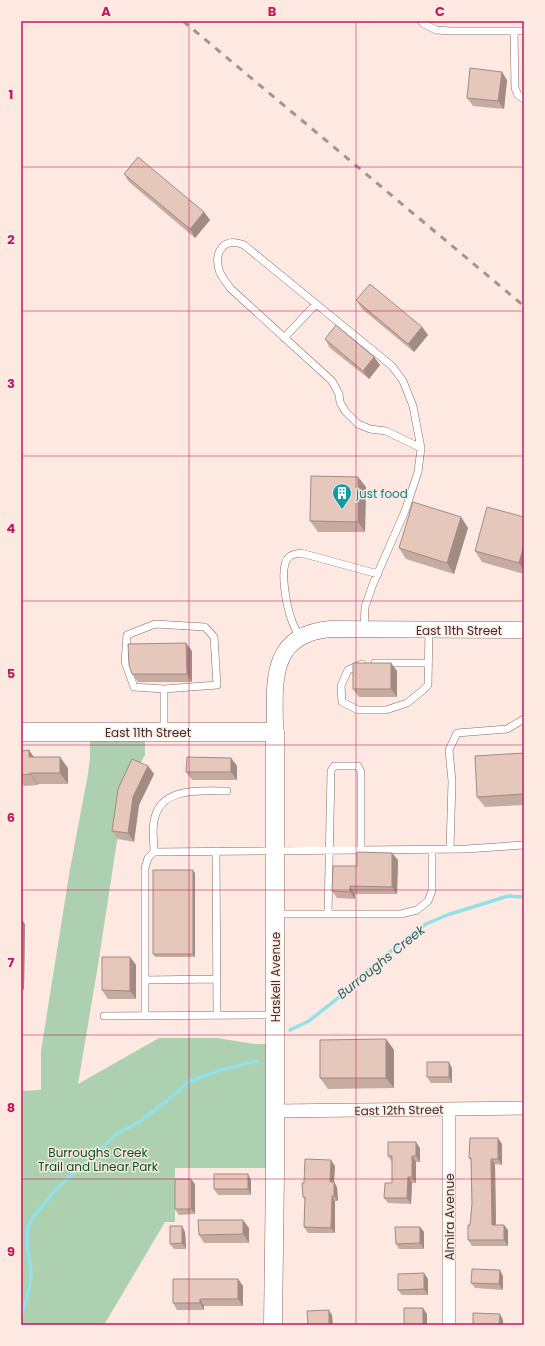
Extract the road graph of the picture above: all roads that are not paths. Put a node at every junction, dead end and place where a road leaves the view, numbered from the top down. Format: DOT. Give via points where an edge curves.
graph roads {
  1 [pos="421,21"];
  2 [pos="514,31"];
  3 [pos="524,31"];
  4 [pos="524,99"];
  5 [pos="316,304"];
  6 [pos="284,338"];
  7 [pos="422,448"];
  8 [pos="378,574"];
  9 [pos="364,630"];
  10 [pos="429,630"];
  11 [pos="524,630"];
  12 [pos="300,638"];
  13 [pos="428,663"];
  14 [pos="164,689"];
  15 [pos="524,719"];
  16 [pos="21,732"];
  17 [pos="164,732"];
  18 [pos="275,732"];
  19 [pos="227,791"];
  20 [pos="524,845"];
  21 [pos="432,849"];
  22 [pos="450,849"];
  23 [pos="275,850"];
  24 [pos="328,850"];
  25 [pos="361,850"];
  26 [pos="216,851"];
  27 [pos="154,852"];
  28 [pos="275,914"];
  29 [pos="328,914"];
  30 [pos="216,979"];
  31 [pos="145,980"];
  32 [pos="217,1015"];
  33 [pos="275,1015"];
  34 [pos="104,1016"];
  35 [pos="145,1016"];
  36 [pos="524,1108"];
  37 [pos="449,1109"];
  38 [pos="275,1111"];
  39 [pos="273,1325"];
  40 [pos="449,1325"];
  1 -- 2 [label="lane" via="436,30"];
  2 -- 3 [label="lane"];
  2 -- 4 [label="lane" via="515,88 518,95"];
  5 -- 6 [label="lane"];
  5 -- 6 [label="lane" via="244,245 237,242 224,244 218,261 225,280 231,289"];
  5 -- 7 [label="lane" via="392,366 403,381 413,406"];
  6 -- 7 [label="lane" via="332,381 345,411 358,424 386,432"];
  7 -- 8 [label="lane" via="418,472 405,511"];
  8 -- 9 [label="lane" via="365,607"];
  8 -- 12 [label="lane" via="301,553 287,558 284,566 284,587 292,621"];
  9 -- 10 [label="street, East 11th Street"];
  9 -- 12 [label="street, East 11th Street" via="318,630"];
  10 -- 11 [label="street, East 11th Street"];
  10 -- 13 [label="lane"];
  12 -- 18 [label="street, Haskell Avenue" via="291,644 278,666 275,687"];
  13 -- 13 [label="lane" via="428,685 407,703 386,710 358,710 342,702 341,686 348,670 360,664"];
  14 -- 14 [label="lane" via="134,687 125,662 127,636 155,624 205,627 214,637 217,685"];
  14 -- 17 [label="lane"];
  15 -- 22 [label="lane" via="507,730 457,733 449,750 452,781"];
  16 -- 17 [label="main road, East 11th Street"];
  17 -- 18 [label="main road, East 11th Street"];
  18 -- 23 [label="main road, Haskell Avenue"];
  19 -- 27 [label="lane" via="181,793 170,797 159,808 154,821"];
  20 -- 22 [label="lane"];
  21 -- 22 [label="lane"];
  21 -- 25 [label="lane"];
  21 -- 29 [label="lane" via="432,891 428,901 417,910 402,914"];
  23 -- 24 [label="lane"];
  23 -- 26 [label="lane"];
  23 -- 28 [label="main road, Haskell Avenue"];
  24 -- 25 [label="lane"];
  24 -- 25 [label="lane" via="331,771 334,766 358,766 361,772"];
  24 -- 29 [label="lane"];
  26 -- 27 [label="lane"];
  26 -- 30 [label="lane"];
  27 -- 31 [label="lane" via="148,858 145,868"];
  28 -- 29 [label="lane"];
  28 -- 33 [label="main road, Haskell Avenue"];
  30 -- 31 [label="lane"];
  30 -- 32 [label="lane"];
  31 -- 35 [label="lane"];
  32 -- 33 [label="lane"];
  32 -- 35 [label="lane"];
  33 -- 38 [label="main road, Haskell Avenue"];
  34 -- 35 [label="lane"];
  36 -- 37 [label="street, East 12th Street"];
  37 -- 38 [label="street, East 12th Street"];
  37 -- 40 [label="street, Almira Avenue"];
  38 -- 39 [label="main road, Haskell Avenue"];
}
